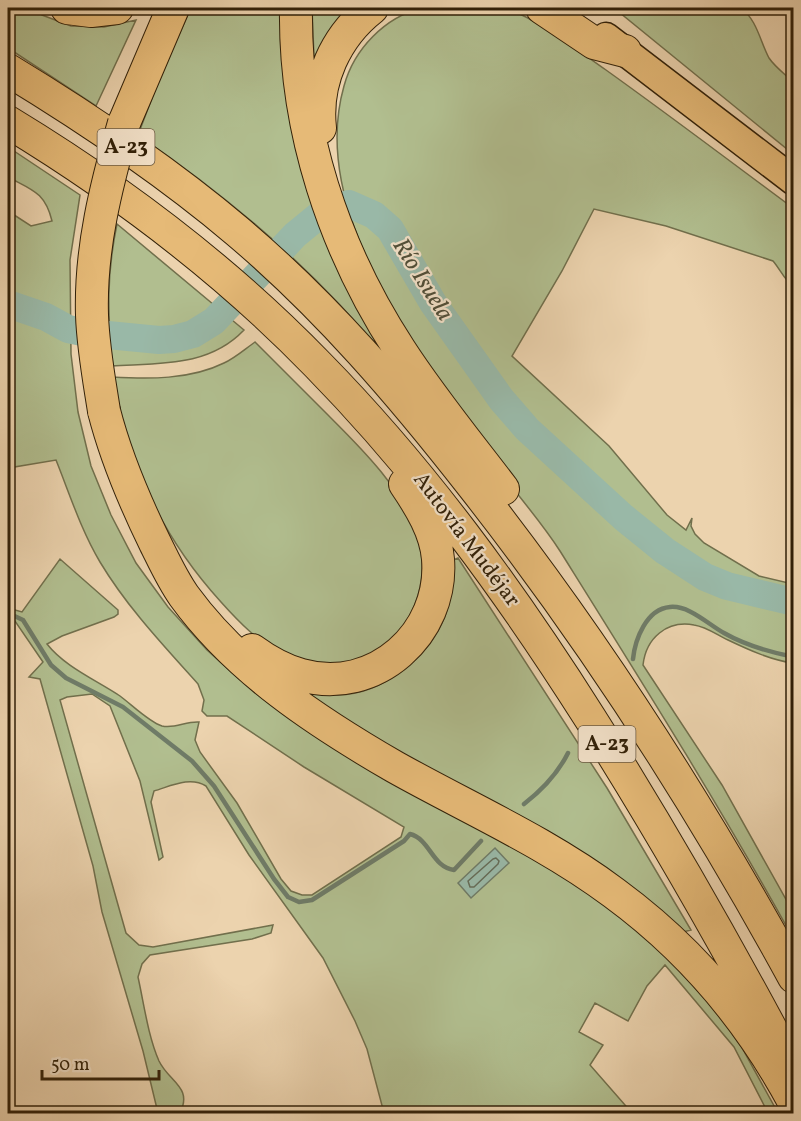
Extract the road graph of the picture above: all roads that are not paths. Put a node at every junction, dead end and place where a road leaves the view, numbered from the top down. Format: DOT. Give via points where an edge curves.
graph roads {
  1 [pos="68,8"];
  2 [pos="117,8"];
  3 [pos="159,8"];
  4 [pos="173,8"];
  5 [pos="296,8"];
  6 [pos="372,8"];
  7 [pos="542,8"];
  8 [pos="569,8"];
  9 [pos="625,51"];
  10 [pos="8,70"];
  11 [pos="8,122"];
  12 [pos="124,123"];
  13 [pos="314,160"];
  14 [pos="794,182"];
  15 [pos="316,362"];
  16 [pos="155,543"];
  17 [pos="685,789"];
  18 [pos="794,977"];
  19 [pos="794,1072"];
  20 [pos="794,1102"];
  1 -- 2 [label="highway"];
  3 -- 12 [label="highway" via="129,78"];
  4 -- 12 [label="highway"];
  5 -- 13 [label="highway" via="299,79"];
  6 -- 13 [label="highway" via="344,36 330,62 321,98 321,144"];
  7 -- 9 [label="highway" via="594,43"];
  8 -- 9 [label="highway"];
  9 -- 14 [label="highway"];
  10 -- 17 [label="highway, Autovía Mudéjar / A-23" via="132,151 238,232 321,309 407,404 497,516 605,666"];
  11 -- 15 [label="highway, Autovía Mudéjar / A-23" via="92,176 209,265"];
  12 -- 16 [label="highway, bridge" via="104,198 94,267 94,337 104,411 124,477"];
  13 -- 17 [label="highway" via="340,235 380,315 416,375 542,543 610,645 686,765"];
  15 -- 16 [label="highway" via="316,382 394,469 420,506 435,541 437,591 427,620 411,643 389,662 345,678 316,678 286,670 225,628"];
  15 -- 19 [label="highway, Autovía Mudéjar / A-23" via="434,495 506,590 678,862"];
  16 -- 20 [label="highway" via="168,571 203,619 283,694 396,767 568,861 656,926 737,1014"];
  17 -- 18 [label="highway, Autovía Mudéjar / A-23"];
}
